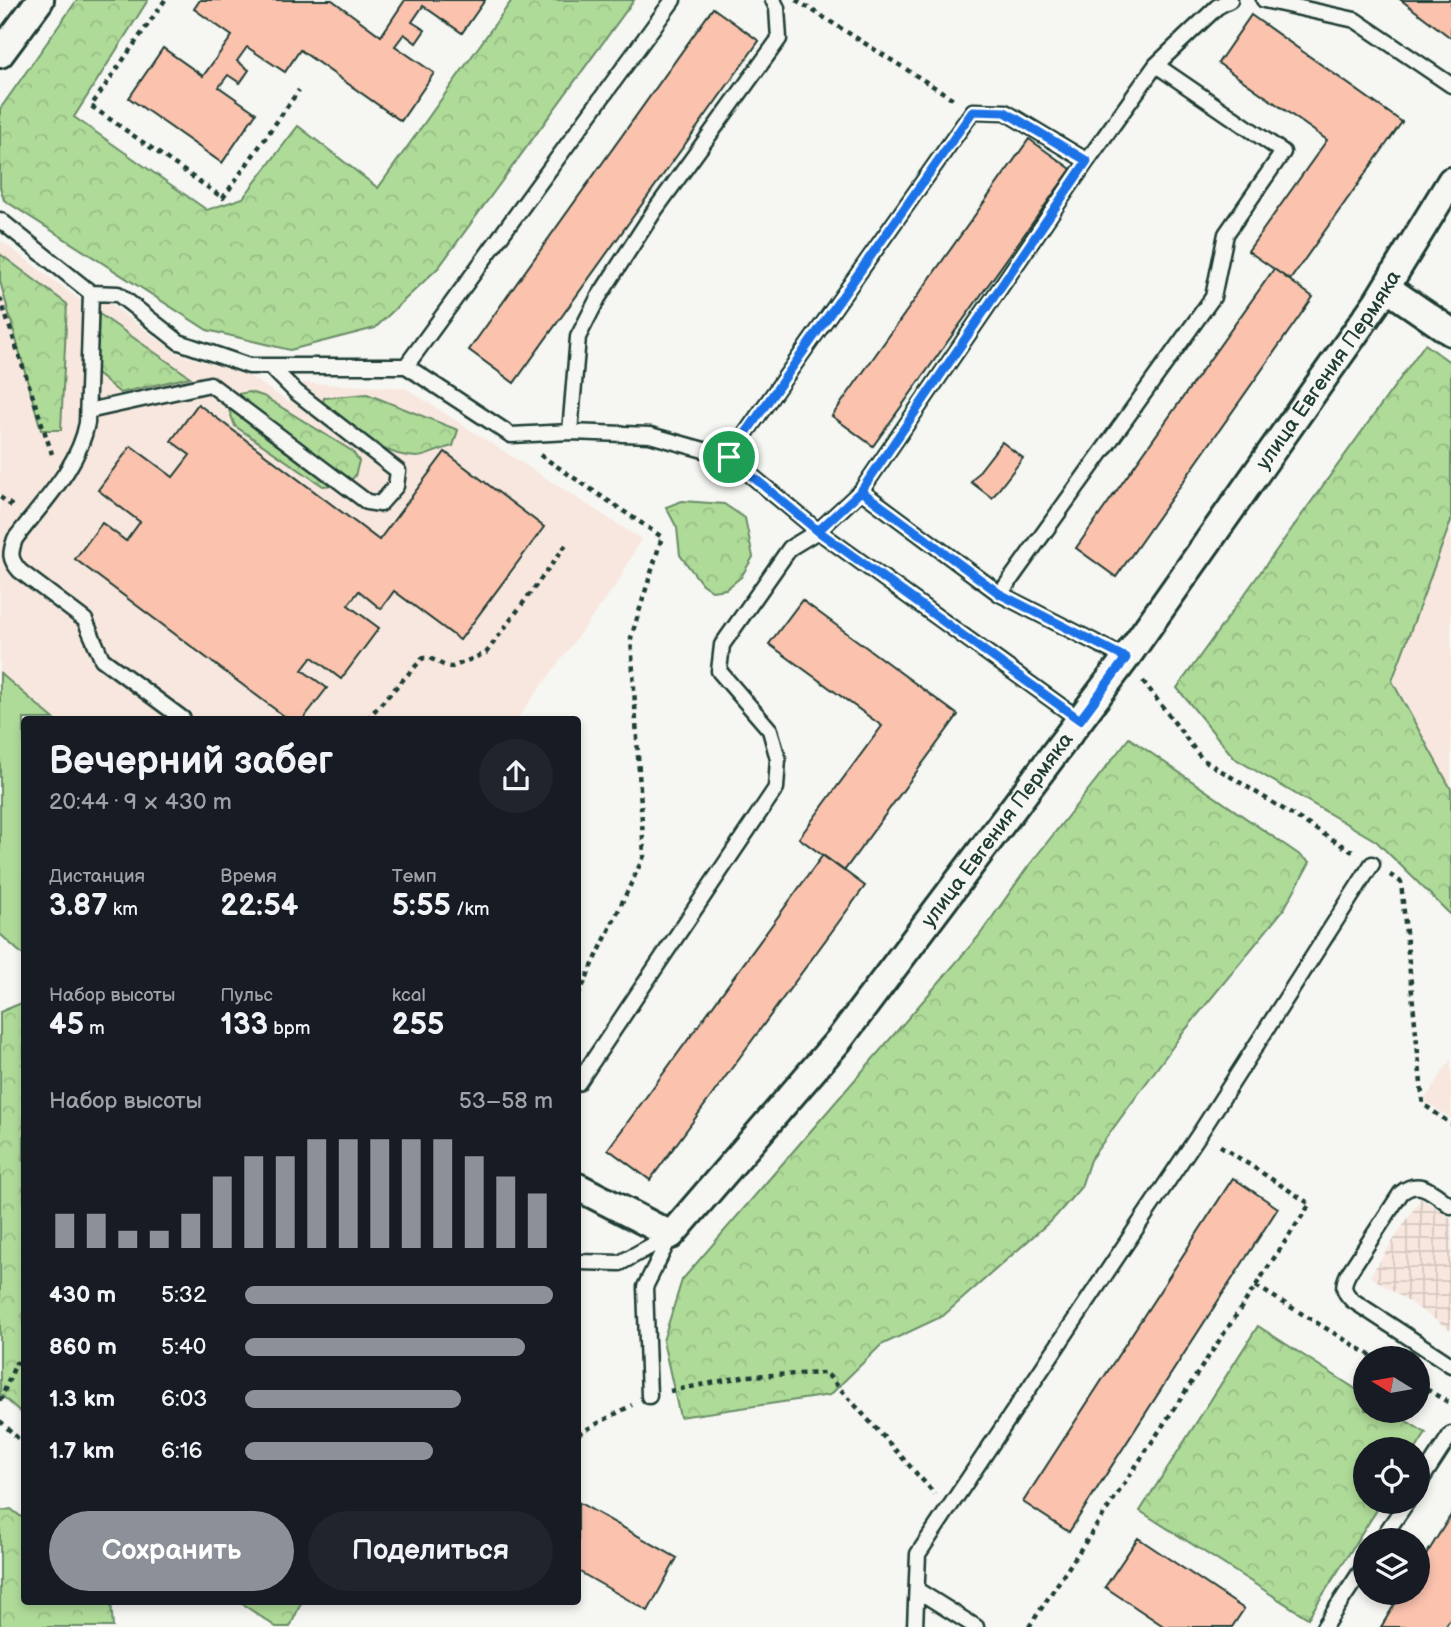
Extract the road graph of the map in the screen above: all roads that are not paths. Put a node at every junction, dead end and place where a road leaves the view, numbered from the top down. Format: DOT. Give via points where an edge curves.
graph roads {
  1 [pos="40,0"];
  2 [pos="673,0"];
  3 [pos="773,0"];
  4 [pos="1230,0"];
  5 [pos="1264,0"];
  6 [pos="1317,5"];
  7 [pos="0,54"];
  8 [pos="1156,65"];
  9 [pos="1451,85"];
  10 [pos="1087,161"];
  11 [pos="1451,181"];
  12 [pos="1443,209"];
  13 [pos="0,220"];
  14 [pos="1387,288"];
  15 [pos="91,293"];
  16 [pos="1451,332"];
  17 [pos="270,366"];
  18 [pos="406,366"];
  19 [pos="88,411"];
  20 [pos="570,432"];
  21 [pos="729,457"];
  22 [pos="861,491"];
  23 [pos="818,531"];
  24 [pos="1000,594"];
  25 [pos="1126,658"];
  26 [pos="179,716"];
  27 [pos="1080,720"];
  28 [pos="1372,864"];
  29 [pos="581,1079"];
  30 [pos="581,1189"];
  31 [pos="1451,1206"];
  32 [pos="671,1235"];
  33 [pos="581,1262"];
  34 [pos="1451,1365"];
  35 [pos="649,1395"];
  36 [pos="1451,1434"];
  37 [pos="1430,1466"];
  38 [pos="1353,1583"];
  39 [pos="917,1590"];
  40 [pos="915,1627"];
  41 [pos="976,1627"];
  42 [pos="1324,1627"];
  1 -- 7 [label="street"];
  2 -- 18 [label="lane"];
  3 -- 20 [label="lane" via="779,39 655,209 578,337"];
  4 -- 8 [label="lane"];
  5 -- 6 [label="lane"];
  6 -- 9 [label="lane" via="1354,20"];
  8 -- 10 [label="lane"];
  8 -- 24 [label="lane" via="1283,152 1226,234 1213,297"];
  10 -- 21 [label="lane" via="1005,112 973,111"];
  10 -- 22 [label="lane"];
  11 -- 12 [label="street, улица Евгения Пермяка"];
  12 -- 14 [label="street, улица Евгения Пермяка"];
  13 -- 15 [label="lane"];
  14 -- 16 [label="street"];
  14 -- 25 [label="street, улица Евгения Пермяка"];
  15 -- 17 [label="lane" via="118,294 179,342 249,366"];
  15 -- 19 [label="lane"];
  17 -- 18 [label="lane"];
  17 -- 19 [label="lane" via="296,392 398,471 396,486 380,504 367,502 209,384"];
  18 -- 20 [label="lane" via="510,435"];
  19 -- 26 [label="lane" via="84,441 15,539 12,563 85,620 103,659"];
  20 -- 21 [label="lane" via="650,435"];
  21 -- 23 [label="lane"];
  22 -- 23 [label="lane"];
  22 -- 24 [label="lane"];
  23 -- 27 [label="lane"];
  23 -- 29 [label="lane" via="790,548 722,645 719,671 770,730 778,758 776,788"];
  24 -- 25 [label="lane"];
  25 -- 27 [label="street, улица Евгения Пермяка"];
  27 -- 32 [label="street, улица Евгения Пермяка" via="839,1040"];
  28 -- 39 [label="lane" via="1200,1133 918,1554"];
  30 -- 32 [label="street"];
  31 -- 34 [label="lane" via="1419,1186 1409,1186 1343,1284 1353,1300"];
  32 -- 33 [label="lane" via="620,1263"];
  32 -- 35 [label="lane" via="645,1287"];
  36 -- 37 [label="lane"];
  38 -- 42 [label="lane"];
  39 -- 40 [label="lane"];
  39 -- 41 [label="lane"];
}
